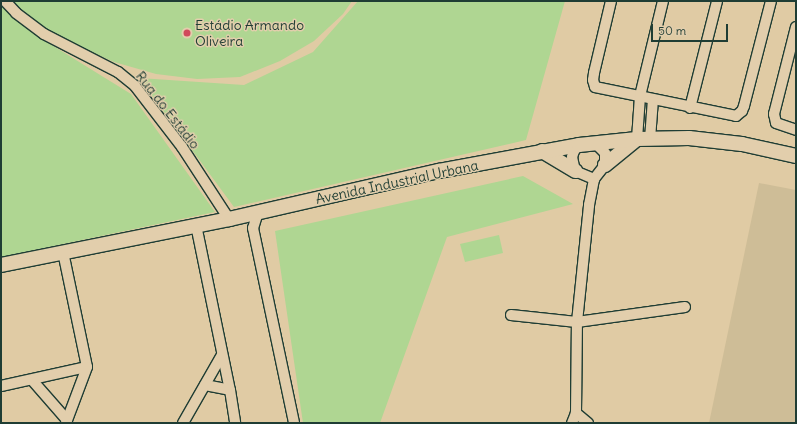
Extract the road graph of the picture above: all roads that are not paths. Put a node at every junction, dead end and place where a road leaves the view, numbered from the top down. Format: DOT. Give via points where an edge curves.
graph roads {
  1 [pos="5,1"];
  2 [pos="611,1"];
  3 [pos="663,1"];
  4 [pos="717,1"];
  5 [pos="771,1"];
  6 [pos="796,27"];
  7 [pos="640,96"];
  8 [pos="653,99"];
  9 [pos="690,108"];
  10 [pos="796,130"];
  11 [pos="644,139"];
  12 [pos="596,144"];
  13 [pos="579,146"];
  14 [pos="542,151"];
  15 [pos="796,156"];
  16 [pos="605,165"];
  17 [pos="575,171"];
  18 [pos="594,180"];
  19 [pos="258,212"];
  20 [pos="234,218"];
  21 [pos="196,225"];
  22 [pos="253,228"];
  23 [pos="63,252"];
  24 [pos="1,265"];
  25 [pos="685,307"];
  26 [pos="511,316"];
  27 [pos="577,322"];
  28 [pos="222,355"];
  29 [pos="87,367"];
  30 [pos="32,380"];
  31 [pos="205,385"];
  32 [pos="1,386"];
  33 [pos="230,390"];
  34 [pos="574,418"];
  35 [pos="67,422"];
  36 [pos="183,423"];
  37 [pos="235,423"];
  38 [pos="294,423"];
  39 [pos="588,423"];
  1 -- 20 [label="street, Rua do Estádio" via="16,13 44,34 118,72 135,86"];
  2 -- 7 [label="street" via="594,73 594,84 599,88"];
  3 -- 7 [label="street"];
  4 -- 9 [label="street"];
  5 -- 9 [label="street" via="742,111 736,116"];
  6 -- 10 [label="street" via="774,114 776,123"];
  7 -- 8 [label="street"];
  7 -- 11 [label="street"];
  8 -- 9 [label="street"];
  8 -- 11 [label="street"];
  11 -- 12 [label="street, Avenida Industrial Urbana"];
  11 -- 15 [label="street, Avenida Industrial Urbana" via="689,138 742,144"];
  11 -- 16 [label="street"];
  12 -- 13 [label="street, Avenida Industrial Urbana"];
  12 -- 16 [label="street" via="605,153"];
  13 -- 14 [label="street, Avenida Industrial Urbana"];
  13 -- 17 [label="street" via="572,157"];
  14 -- 17 [label="street"];
  14 -- 19 [label="street, Avenida Industrial Urbana" via="439,171"];
  16 -- 18 [label="street"];
  17 -- 18 [label="street"];
  18 -- 27 [label="street" via="587,215"];
  19 -- 20 [label="street, Avenida Industrial Urbana"];
  19 -- 22 [label="street"];
  20 -- 21 [label="street, Avenida Industrial Urbana"];
  20 -- 22 [label="street, Rua do Estádio"];
  21 -- 23 [label="street, Avenida Industrial Urbana"];
  21 -- 28 [label="street"];
  22 -- 38 [label="street"];
  23 -- 24 [label="street, Avenida Industrial Urbana"];
  23 -- 29 [label="street"];
  25 -- 27 [label="street"];
  26 -- 27 [label="street"];
  27 -- 34 [label="street"];
  28 -- 31 [label="street"];
  28 -- 33 [label="street"];
  29 -- 30 [label="street"];
  29 -- 35 [label="street"];
  30 -- 32 [label="street"];
  30 -- 35 [label="street"];
  31 -- 33 [label="street"];
  31 -- 36 [label="street"];
  33 -- 37 [label="street"];
  34 -- 39 [label="street"];
}
